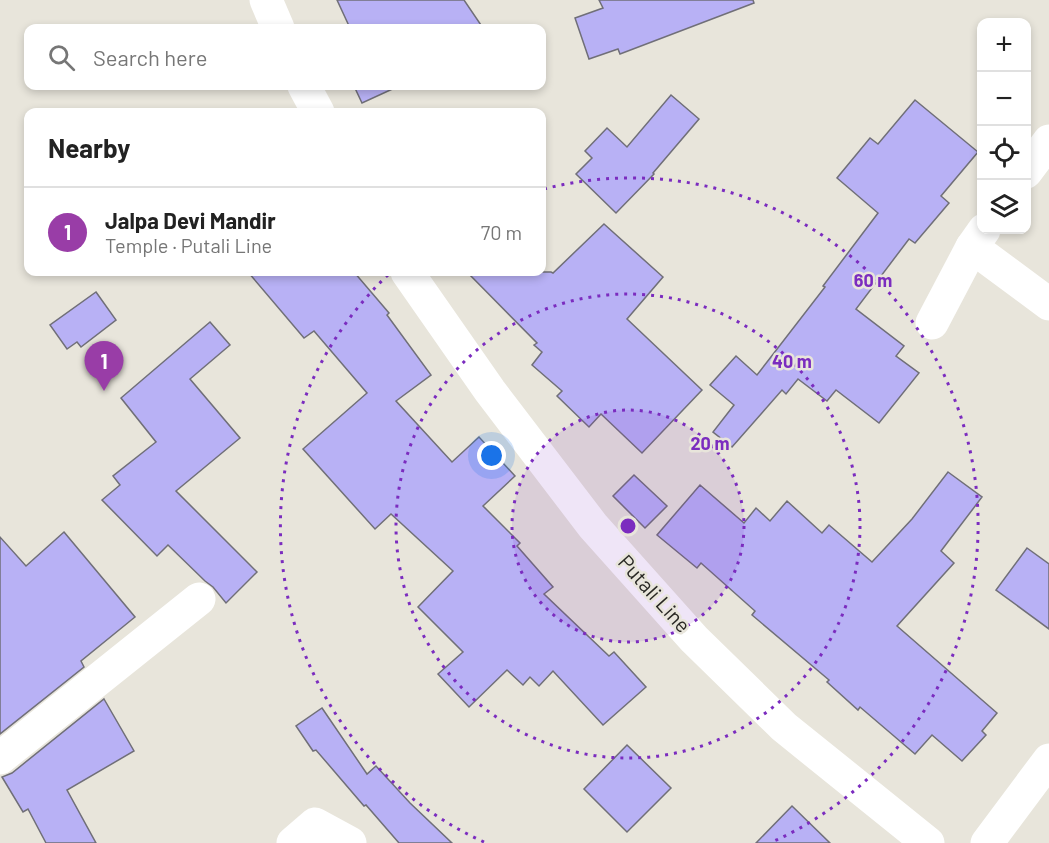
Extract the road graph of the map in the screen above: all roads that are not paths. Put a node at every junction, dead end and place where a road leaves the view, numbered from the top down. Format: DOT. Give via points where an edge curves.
graph roads {
  1 [pos="266,0"];
  2 [pos="276,24"];
  3 [pos="306,90"];
  4 [pos="316,108"];
  5 [pos="1049,141"];
  6 [pos="1031,165"];
  7 [pos="978,238"];
  8 [pos="410,276"];
  9 [pos="1049,304"];
  10 [pos="932,323"];
  11 [pos="199,599"];
  12 [pos="0,758"];
  13 [pos="1049,760"];
  14 [pos="293,843"];
  15 [pos="350,843"];
  16 [pos="928,843"];
  17 [pos="987,843"];
  1 -- 2 [label="street"];
  3 -- 4 [label="street"];
  5 -- 6 [label="street"];
  7 -- 9 [label="street"];
  7 -- 10 [label="street"];
  8 -- 16 [label="street, Putali Line" via="490,391 593,526 694,639 784,727"];
  11 -- 12 [label="street"];
  13 -- 17 [label="street"];
  14 -- 15 [label="street" via="315,824"];
}
